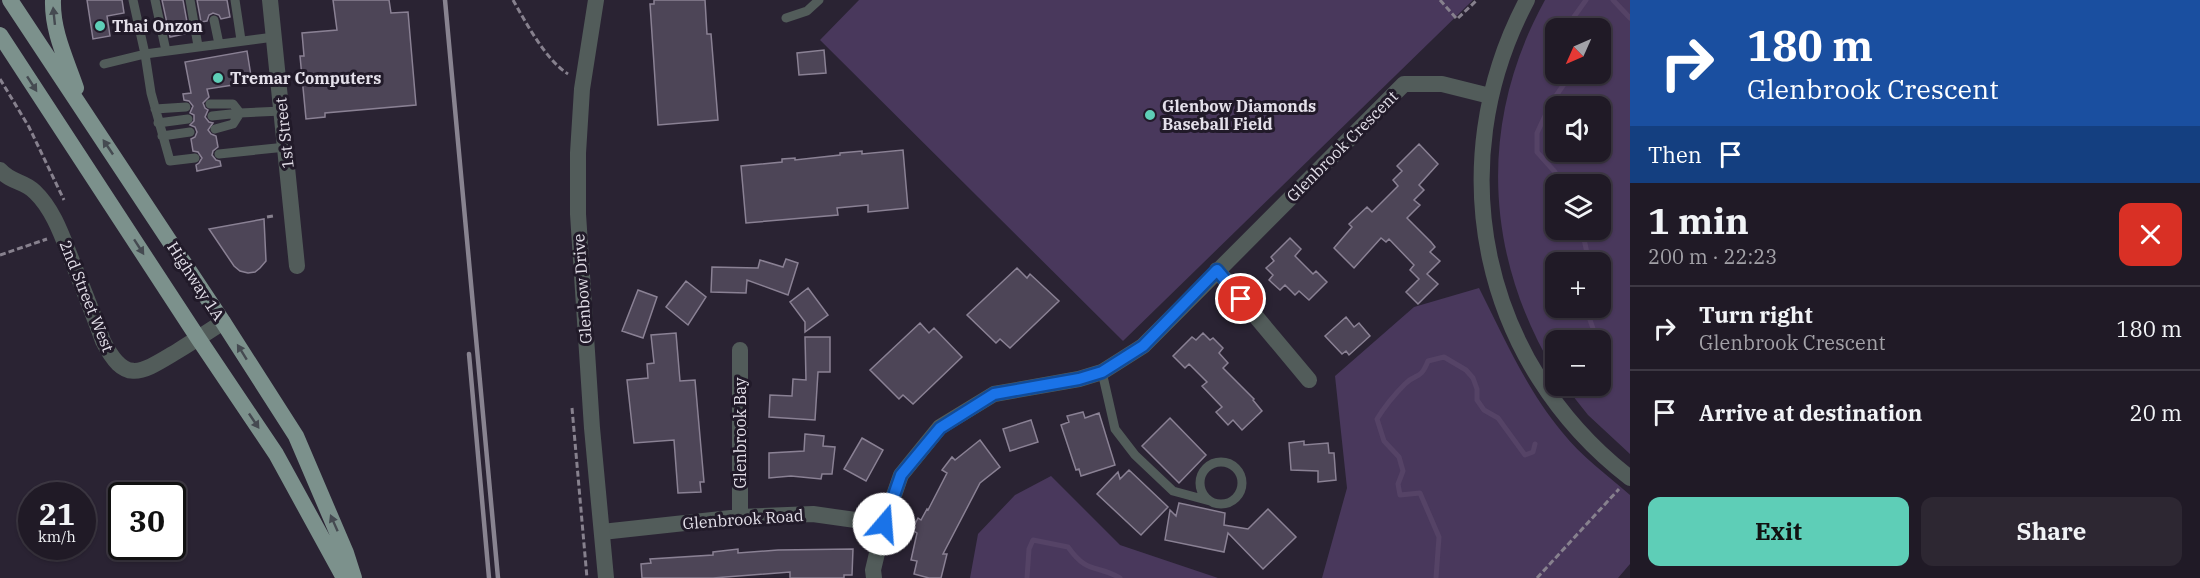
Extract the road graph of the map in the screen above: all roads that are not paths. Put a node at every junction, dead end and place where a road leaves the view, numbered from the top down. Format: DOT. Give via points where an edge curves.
graph roads {
  1 [pos="10,0"];
  2 [pos="53,0"];
  3 [pos="133,0"];
  4 [pos="154,0"];
  5 [pos="190,0"];
  6 [pos="235,0"];
  7 [pos="270,0"];
  8 [pos="819,0"];
  9 [pos="1527,0"];
  10 [pos="596,1"];
  11 [pos="786,18"];
  12 [pos="214,20"];
  13 [pos="0,35"];
  14 [pos="274,37"];
  15 [pos="241,40"];
  16 [pos="219,44"];
  17 [pos="198,46"];
  18 [pos="166,51"];
  19 [pos="145,54"];
  20 [pos="104,64"];
  21 [pos="1490,96"];
  22 [pos="210,104"];
  23 [pos="186,107"];
  24 [pos="155,109"];
  25 [pos="84,111"];
  26 [pos="282,111"];
  27 [pos="240,113"];
  28 [pos="212,116"];
  29 [pos="188,119"];
  30 [pos="159,123"];
  31 [pos="215,129"];
  32 [pos="190,132"];
  33 [pos="162,136"];
  34 [pos="286,147"];
  35 [pos="219,154"];
  36 [pos="195,158"];
  37 [pos="0,170"];
  38 [pos="297,266"];
  39 [pos="1217,270"];
  40 [pos="224,322"];
  41 [pos="198,338"];
  42 [pos="740,350"];
  43 [pos="1102,372"];
  44 [pos="1309,380"];
  45 [pos="1624,484"];
  46 [pos="1210,501"];
  47 [pos="740,517"];
  48 [pos="884,524"];
  49 [pos="602,532"];
  50 [pos="344,578"];
  51 [pos="354,578"];
  52 [pos="606,578"];
  53 [pos="874,578"];
  1 -- 25 [label="main road, Highway 1A"];
  25 -- 2 [label="main road, one-way" via="56,33"];
  3 -- 19 [label="lane"];
  4 -- 18 [label="lane"];
  5 -- 17 [label="lane"];
  6 -- 15 [label="lane"];
  7 -- 14 [label="street, 1st Street"];
  8 -- 11 [label="lane" via="807,10"];
  9 -- 21 [label="street" via="1508,40"];
  10 -- 49 [label="street, Glenbow Drive" via="582,89 578,214"];
  12 -- 16 [label="lane"];
  13 -- 41 [label="main road, Highway 1A, one-way"];
  14 -- 15 [label="lane"];
  14 -- 26 [label="street, 1st Street"];
  15 -- 16 [label="lane"];
  16 -- 17 [label="lane"];
  17 -- 18 [label="lane"];
  18 -- 19 [label="lane"];
  19 -- 20 [label="lane"];
  19 -- 24 [label="lane"];
  21 -- 39 [label="street, Glenbrook Crescent" via="1442,84 1404,84"];
  21 -- 45 [label="street" via="1482,147 1481,210 1487,248 1509,322 1533,369 1564,415"];
  22 -- 27 [label="lane" via="233,104"];
  23 -- 24 [label="lane"];
  24 -- 30 [label="lane"];
  40 -- 25 [label="main road, Highway 1A, one-way"];
  26 -- 27 [label="lane"];
  26 -- 34 [label="street, 1st Street"];
  27 -- 28 [label="lane"];
  27 -- 31 [label="lane" via="233,124"];
  29 -- 30 [label="lane"];
  30 -- 33 [label="lane"];
  32 -- 33 [label="lane"];
  33 -- 36 [label="lane" via="170,161"];
  34 -- 35 [label="lane"];
  34 -- 38 [label="street, 1st Street"];
  37 -- 41 [label="street, 2nd Street West" via="9,179 35,191 45,204 61,233 103,340 120,366 147,370"];
  39 -- 43 [label="street, Glenbrook Crescent" via="1143,346"];
  39 -- 44 [label="street"];
  40 -- 41 [label="street, 2nd Street West"];
  51 -- 40 [label="main road, Highway 1A, one-way" via="296,436"];
  41 -- 50 [label="main road, Highway 1A, one-way" via="276,454"];
  42 -- 47 [label="street, Glenbrook Bay"];
  43 -- 46 [label="lane" via="1115,429 1135,455 1173,491"];
  43 -- 48 [label="street, Glenbrook Crescent" via="994,394 940,428 901,475"];
  46 -- 46 [label="lane" via="1224,504 1236,498 1241,478 1234,466 1221,461 1203,470 1201,491"];
  47 -- 48 [label="street, Glenbrook Road" via="813,514"];
  47 -- 49 [label="street, Glenbrook Road"];
  48 -- 53 [label="street, Glenbrook Crescent"];
  49 -- 52 [label="street, Glenbow Drive"];
}
